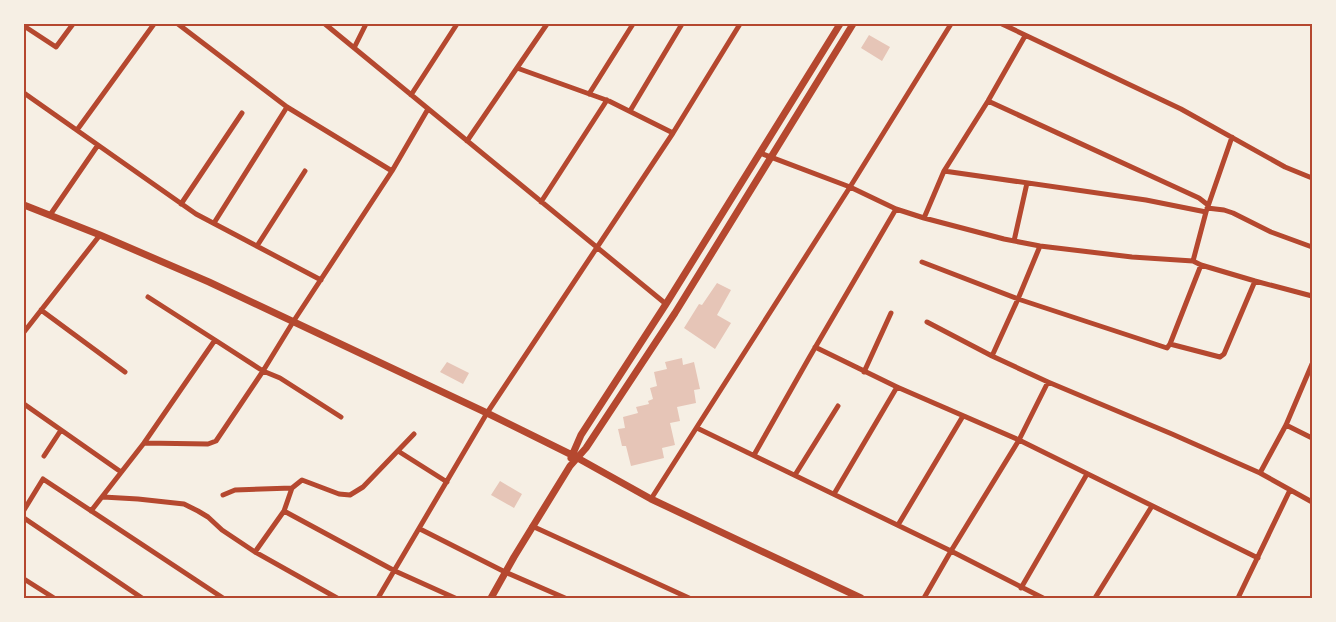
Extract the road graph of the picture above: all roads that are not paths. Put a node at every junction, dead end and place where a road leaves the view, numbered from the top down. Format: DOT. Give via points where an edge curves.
graph roads {
  1 [pos="72,24"];
  2 [pos="154,24"];
  3 [pos="178,24"];
  4 [pos="325,24"];
  5 [pos="366,24"];
  6 [pos="457,24"];
  7 [pos="547,24"];
  8 [pos="633,24"];
  9 [pos="682,24"];
  10 [pos="740,24"];
  11 [pos="840,24"];
  12 [pos="853,24"];
  13 [pos="951,24"];
  14 [pos="1002,24"];
  15 [pos="24,26"];
  16 [pos="1026,36"];
  17 [pos="354,48"];
  18 [pos="517,68"];
  19 [pos="24,93"];
  20 [pos="589,94"];
  21 [pos="411,95"];
  22 [pos="606,100"];
  23 [pos="988,101"];
  24 [pos="287,107"];
  25 [pos="428,109"];
  26 [pos="630,111"];
  27 [pos="242,113"];
  28 [pos="77,130"];
  29 [pos="673,133"];
  30 [pos="1232,137"];
  31 [pos="467,141"];
  32 [pos="98,145"];
  33 [pos="760,153"];
  34 [pos="771,157"];
  35 [pos="392,170"];
  36 [pos="305,171"];
  37 [pos="944,171"];
  38 [pos="1312,178"];
  39 [pos="1027,183"];
  40 [pos="850,187"];
  41 [pos="541,202"];
  42 [pos="181,204"];
  43 [pos="24,205"];
  44 [pos="896,208"];
  45 [pos="1207,208"];
  46 [pos="50,215"];
  47 [pos="924,218"];
  48 [pos="214,223"];
  49 [pos="100,234"];
  50 [pos="1014,241"];
  51 [pos="257,246"];
  52 [pos="1040,246"];
  53 [pos="1312,247"];
  54 [pos="596,248"];
  55 [pos="1193,261"];
  56 [pos="922,262"];
  57 [pos="1201,265"];
  58 [pos="321,280"];
  59 [pos="1255,281"];
  60 [pos="1312,296"];
  61 [pos="148,298"];
  62 [pos="1018,299"];
  63 [pos="666,304"];
  64 [pos="41,310"];
  65 [pos="891,313"];
  66 [pos="293,322"];
  67 [pos="927,322"];
  68 [pos="24,332"];
  69 [pos="215,340"];
  70 [pos="1170,344"];
  71 [pos="815,347"];
  72 [pos="992,356"];
  73 [pos="1312,366"];
  74 [pos="263,371"];
  75 [pos="125,372"];
  76 [pos="864,372"];
  77 [pos="1048,382"];
  78 [pos="897,386"];
  79 [pos="24,404"];
  80 [pos="838,406"];
  81 [pos="487,413"];
  82 [pos="963,416"];
  83 [pos="341,417"];
  84 [pos="1286,425"];
  85 [pos="698,428"];
  86 [pos="61,430"];
  87 [pos="414,434"];
  88 [pos="1312,438"];
  89 [pos="1019,440"];
  90 [pos="144,443"];
  91 [pos="398,451"];
  92 [pos="754,455"];
  93 [pos="44,456"];
  94 [pos="574,457"];
  95 [pos="121,472"];
  96 [pos="1260,473"];
  97 [pos="1087,474"];
  98 [pos="796,475"];
  99 [pos="446,482"];
  100 [pos="292,488"];
  101 [pos="1290,490"];
  102 [pos="834,494"];
  103 [pos="223,495"];
  104 [pos="102,497"];
  105 [pos="651,499"];
  106 [pos="1312,502"];
  107 [pos="1152,506"];
  108 [pos="24,510"];
  109 [pos="91,511"];
  110 [pos="284,511"];
  111 [pos="24,518"];
  112 [pos="898,525"];
  113 [pos="532,526"];
  114 [pos="420,529"];
  115 [pos="951,551"];
  116 [pos="255,552"];
  117 [pos="1258,558"];
  118 [pos="395,571"];
  119 [pos="505,572"];
  120 [pos="24,579"];
  121 [pos="1021,588"];
  122 [pos="54,598"];
  123 [pos="142,598"];
  124 [pos="223,598"];
  125 [pos="337,598"];
  126 [pos="378,598"];
  127 [pos="455,598"];
  128 [pos="491,598"];
  129 [pos="565,598"];
  130 [pos="689,598"];
  131 [pos="861,598"];
  132 [pos="924,598"];
  133 [pos="1043,598"];
  134 [pos="1095,598"];
  135 [pos="1238,598"];
  1 -- 15 [label="street" via="56,47"];
  2 -- 28 [label="street"];
  3 -- 24 [label="street"];
  4 -- 17 [label="street"];
  5 -- 17 [label="street"];
  6 -- 21 [label="street"];
  7 -- 18 [label="street"];
  8 -- 20 [label="street"];
  9 -- 26 [label="street"];
  10 -- 29 [label="street"];
  11 -- 33 [label="street"];
  12 -- 34 [label="street"];
  13 -- 40 [label="street"];
  14 -- 16 [label="street"];
  16 -- 23 [label="street"];
  16 -- 30 [label="street" via="1181,109"];
  17 -- 21 [label="street"];
  18 -- 20 [label="street"];
  18 -- 31 [label="street"];
  19 -- 28 [label="street"];
  20 -- 22 [label="street"];
  21 -- 25 [label="street"];
  22 -- 26 [label="street"];
  22 -- 41 [label="street"];
  23 -- 37 [label="street"];
  23 -- 45 [label="street" via="1199,198"];
  24 -- 35 [label="street"];
  24 -- 48 [label="street"];
  25 -- 31 [label="street"];
  25 -- 35 [label="street"];
  26 -- 29 [label="street"];
  27 -- 42 [label="street"];
  28 -- 32 [label="street"];
  29 -- 54 [label="street"];
  30 -- 38 [label="street"];
  30 -- 45 [label="street"];
  31 -- 41 [label="street"];
  32 -- 42 [label="street"];
  32 -- 46 [label="street"];
  33 -- 34 [label="street"];
  33 -- 63 [label="street"];
  34 -- 40 [label="street"];
  34 -- 94 [label="street" via="670,321 586,448"];
  35 -- 58 [label="street"];
  36 -- 51 [label="street"];
  37 -- 39 [label="street"];
  37 -- 47 [label="street"];
  39 -- 45 [label="street"];
  39 -- 50 [label="street"];
  40 -- 44 [label="street"];
  40 -- 85 [label="street"];
  41 -- 54 [label="street"];
  42 -- 48 [label="street"];
  43 -- 46 [label="street"];
  44 -- 47 [label="street"];
  44 -- 71 [label="street"];
  45 -- 53 [label="street" via="1233,213"];
  45 -- 55 [label="street"];
  46 -- 49 [label="street"];
  47 -- 50 [label="street"];
  48 -- 51 [label="street"];
  49 -- 64 [label="street"];
  49 -- 66 [label="street"];
  50 -- 52 [label="street"];
  51 -- 58 [label="street"];
  52 -- 55 [label="street"];
  52 -- 62 [label="street"];
  54 -- 63 [label="street"];
  54 -- 81 [label="street"];
  55 -- 57 [label="street"];
  56 -- 62 [label="street"];
  57 -- 59 [label="street"];
  57 -- 70 [label="street"];
  58 -- 66 [label="street"];
  59 -- 60 [label="street"];
  59 -- 70 [label="street" via="1224,354 1220,356"];
  61 -- 69 [label="street"];
  62 -- 70 [label="street" via="1166,348"];
  62 -- 72 [label="street"];
  63 -- 94 [label="street" via="581,434"];
  64 -- 68 [label="street"];
  64 -- 75 [label="street"];
  65 -- 76 [label="street"];
  66 -- 74 [label="street"];
  66 -- 81 [label="street"];
  67 -- 72 [label="street"];
  69 -- 74 [label="street"];
  69 -- 90 [label="street"];
  71 -- 76 [label="street"];
  71 -- 92 [label="street"];
  72 -- 77 [label="street"];
  73 -- 84 [label="street"];
  74 -- 83 [label="street" via="280,378"];
  74 -- 90 [label="street" via="216,441 208,444"];
  76 -- 78 [label="street"];
  77 -- 89 [label="street"];
  77 -- 96 [label="street"];
  78 -- 82 [label="street"];
  78 -- 102 [label="street"];
  79 -- 86 [label="street"];
  80 -- 98 [label="street"];
  81 -- 94 [label="street"];
  81 -- 99 [label="street"];
  82 -- 89 [label="street"];
  82 -- 112 [label="street"];
  84 -- 88 [label="street"];
  84 -- 96 [label="street"];
  85 -- 92 [label="street"];
  85 -- 105 [label="street"];
  86 -- 93 [label="street"];
  86 -- 95 [label="street"];
  87 -- 91 [label="street"];
  89 -- 97 [label="street"];
  89 -- 115 [label="street"];
  90 -- 95 [label="street"];
  91 -- 99 [label="street"];
  91 -- 100 [label="street" via="363,487 350,495 302,480"];
  92 -- 98 [label="street"];
  94 -- 105 [label="street"];
  94 -- 113 [label="street"];
  95 -- 104 [label="street"];
  96 -- 101 [label="street"];
  97 -- 107 [label="street"];
  97 -- 121 [label="street"];
  98 -- 102 [label="street"];
  99 -- 114 [label="street"];
  100 -- 103 [label="street" via="235,490"];
  100 -- 110 [label="street"];
  101 -- 106 [label="street"];
  101 -- 117 [label="street"];
  102 -- 112 [label="street"];
  104 -- 109 [label="street"];
  104 -- 116 [label="street" via="184,504"];
  105 -- 131 [label="street"];
  107 -- 117 [label="street"];
  107 -- 134 [label="street"];
  108 -- 109 [label="street" via="43,479"];
  109 -- 124 [label="street"];
  110 -- 116 [label="street"];
  110 -- 118 [label="street"];
  111 -- 123 [label="street"];
  112 -- 115 [label="street"];
  113 -- 119 [label="street"];
  113 -- 130 [label="street"];
  114 -- 118 [label="street"];
  114 -- 119 [label="street"];
  115 -- 121 [label="street"];
  115 -- 132 [label="street"];
  116 -- 125 [label="street"];
  117 -- 135 [label="street"];
  118 -- 126 [label="street"];
  118 -- 127 [label="street"];
  119 -- 128 [label="street"];
  119 -- 129 [label="street"];
  120 -- 122 [label="street"];
  121 -- 133 [label="street"];
}
